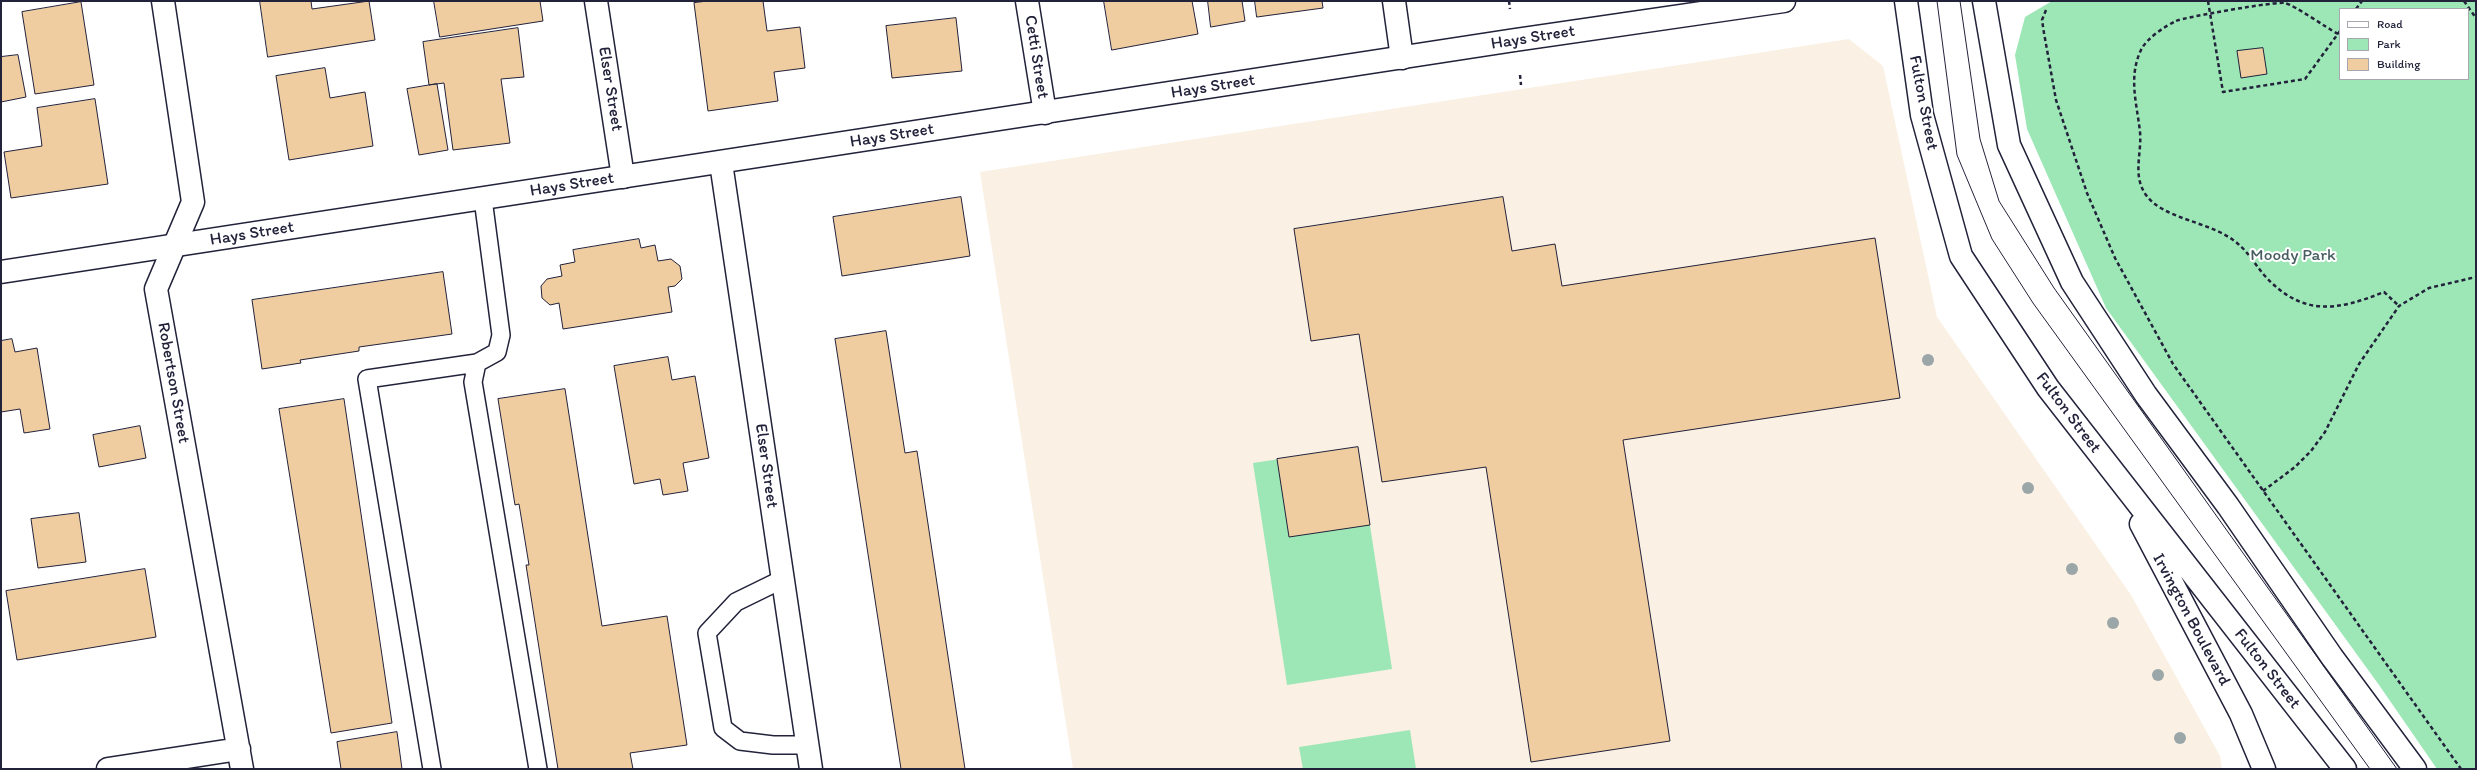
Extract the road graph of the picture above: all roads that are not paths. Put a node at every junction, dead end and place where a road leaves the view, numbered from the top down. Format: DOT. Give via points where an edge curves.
graph roads {
  1 [pos="163,1"];
  2 [pos="596,1"];
  3 [pos="1027,1"];
  4 [pos="1394,1"];
  5 [pos="1780,1"];
  6 [pos="1784,1"];
  7 [pos="1906,1"];
  8 [pos="1984,1"];
  9 [pos="1402,58"];
  10 [pos="1045,113"];
  11 [pos="720,163"];
  12 [pos="623,177"];
  13 [pos="483,199"];
  14 [pos="174,246"];
  15 [pos="1,272"];
  16 [pos="477,362"];
  17 [pos="2114,474"];
  18 [pos="783,579"];
  19 [pos="808,745"];
  20 [pos="240,759"];
  21 [pos="108,769"];
  22 [pos="432,769"];
  23 [pos="538,769"];
  24 [pos="811,769"];
  25 [pos="2264,769"];
  26 [pos="2345,769"];
  27 [pos="2415,769"];
  1 -- 14 [label="street, Robertson Street" via="193,202"];
  2 -- 12 [label="street, Elser Street"];
  3 -- 10 [label="street, Cetti Street"];
  4 -- 9 [label="street"];
  5 -- 6 [label="street, Hays Street"];
  5 -- 9 [label="street, Hays Street"];
  7 -- 17 [label="street, Fulton Street" via="1922,116 1961,256 2048,388"];
  8 -- 27 [label="street" via="2009,145 2072,282 2146,395"];
  9 -- 10 [label="street, Hays Street"];
  10 -- 11 [label="street, Hays Street"];
  11 -- 12 [label="street, Hays Street"];
  11 -- 18 [label="street, Elser Street"];
  12 -- 13 [label="street, Hays Street"];
  13 -- 14 [label="street, Hays Street"];
  13 -- 16 [label="lane" via="501,335 497,352"];
  14 -- 15 [label="street, Hays Street"];
  14 -- 20 [label="street, Robertson Street" via="156,289"];
  16 -- 22 [label="lane" via="366,379"];
  16 -- 23 [label="lane" via="473,382 476,404"];
  17 -- 25 [label="street, Irvington Boulevard" via="2241,714"];
  17 -- 26 [label="street, Fulton Street"];
  18 -- 19 [label="street, Elser Street"];
  18 -- 19 [label="lane" via="736,602 707,633 723,728 740,741 773,745"];
  19 -- 24 [label="street, Elser Street"];
  20 -- 21 [label="street"];
}
